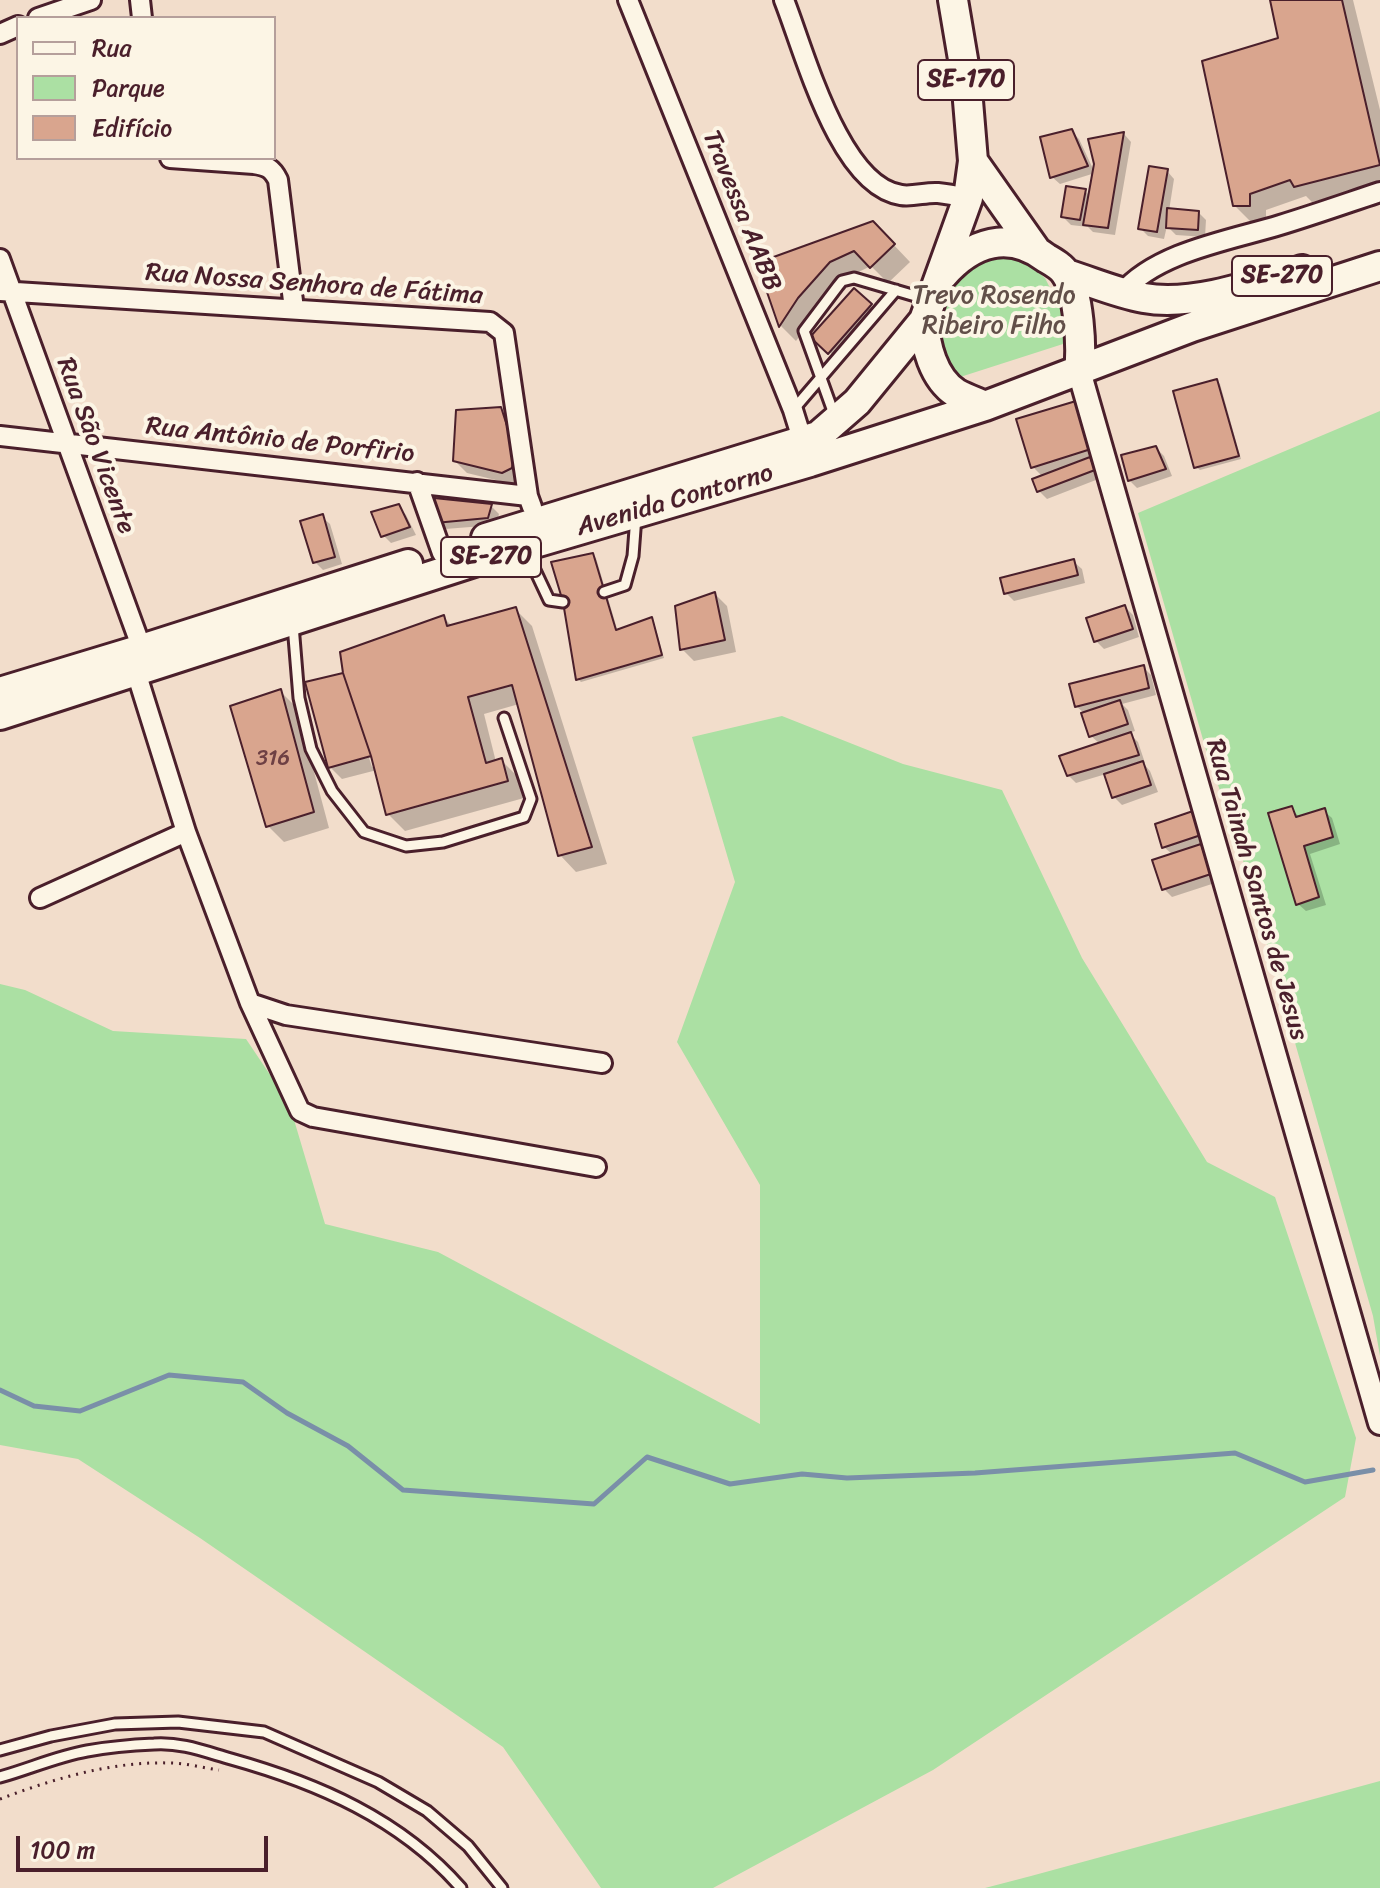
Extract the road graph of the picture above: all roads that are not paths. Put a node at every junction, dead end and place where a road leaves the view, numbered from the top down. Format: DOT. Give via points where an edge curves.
graph roads {
  1 [pos="91,0"];
  2 [pos="628,0"];
  3 [pos="784,0"];
  4 [pos="953,0"];
  5 [pos="49,12"];
  6 [pos="198,160"];
  7 [pos="973,161"];
  8 [pos="1380,192"];
  9 [pos="968,198"];
  10 [pos="1380,247"];
  11 [pos="1035,249"];
  12 [pos="0,259"];
  13 [pos="1380,266"];
  14 [pos="1066,274"];
  15 [pos="896,290"];
  16 [pos="6,291"];
  17 [pos="1122,293"];
  18 [pos="931,300"];
  19 [pos="294,309"];
  20 [pos="1079,371"];
  21 [pos="820,379"];
  22 [pos="985,406"];
  23 [pos="793,410"];
  24 [pos="819,433"];
  25 [pos="0,436"];
  26 [pos="66,445"];
  27 [pos="417,482"];
  28 [pos="533,508"];
  29 [pos="636,513"];
  30 [pos="523,546"];
  31 [pos="442,553"];
  32 [pos="604,592"];
  33 [pos="563,602"];
  34 [pos="293,622"];
  35 [pos="139,661"];
  36 [pos="0,692"];
  37 [pos="0,715"];
  38 [pos="504,718"];
  39 [pos="186,832"];
  40 [pos="40,898"];
  41 [pos="250,1003"];
  42 [pos="602,1063"];
  43 [pos="596,1167"];
  44 [pos="1380,1423"];
  45 [pos="0,1750"];
  46 [pos="0,1777"];
  47 [pos="461,1888"];
  48 [pos="502,1888"];
  1 -- 5 [label="street"];
  2 -- 23 [label="street, Travessa AABB"];
  3 -- 9 [label="street" via="832,125 862,171 900,195"];
  4 -- 7 [label="main road, SE-170"];
  6 -- 19 [label="street" via="266,165 273,171"];
  7 -- 9 [label="main road"];
  7 -- 11 [label="main road"];
  8 -- 17 [label="street" via="1163,263"];
  9 -- 18 [label="main road"];
  10 -- 17 [label="main road, SE-270" via="1183,299"];
  11 -- 14 [label="main road, SE-270"];
  11 -- 18 [label="main road, SE-270" via="997,242 966,252"];
  12 -- 16 [label="street, Rua São Vicente"];
  13 -- 20 [label="main road, SE-270" via="1192,327"];
  14 -- 17 [label="main road, SE-270"];
  14 -- 20 [label="main road" via="1081,335"];
  15 -- 18 [label="lane"];
  15 -- 21 [label="lane"];
  15 -- 21 [label="lane" via="854,278 842,281 804,331"];
  16 -- 19 [label="street, Rua Nossa Senhora de Fátima"];
  16 -- 26 [label="street, Rua São Vicente"];
  18 -- 22 [label="main road" via="925,336 930,356 945,383"];
  18 -- 24 [label="main road, SE-270" via="881,375"];
  19 -- 28 [label="street, Rua Nossa Senhora de Fátima" via="499,326"];
  20 -- 22 [label="main road, SE-270"];
  20 -- 44 [label="street, Rua Tainah Santos de Jesus"];
  21 -- 23 [label="lane"];
  21 -- 24 [label="lane"];
  22 -- 29 [label="main road, Avenida Contorno / SE-270"];
  23 -- 24 [label="street, Travessa AABB"];
  24 -- 28 [label="main road, Avenida Contorno / SE-270"];
  25 -- 26 [label="street, Rua Antônio de Porfirio"];
  26 -- 27 [label="street, Rua Antônio de Porfirio"];
  26 -- 35 [label="street, Rua São Vicente"];
  27 -- 28 [label="street, Rua Antônio de Porfirio"];
  27 -- 31 [label="street"];
  28 -- 31 [label="main road, Avenida Contorno / SE-270"];
  29 -- 30 [label="main road, Avenida Contorno / SE-270"];
  29 -- 32 [label="lane" via="631,571 625,585"];
  30 -- 33 [label="lane" via="549,600"];
  30 -- 34 [label="main road, Avenida Contorno / SE-270"];
  31 -- 35 [label="main road, Avenida Contorno / SE-270"];
  34 -- 35 [label="main road, Avenida Contorno / SE-270"];
  34 -- 38 [label="lane" via="299,698 311,749 332,791 364,832 406,846 443,842 524,817 531,799"];
  35 -- 36 [label="main road, Avenida Contorno / SE-270"];
  35 -- 37 [label="main road, Avenida Contorno / SE-270"];
  35 -- 39 [label="street, Rua São Vicente"];
  39 -- 40 [label="street"];
  39 -- 41 [label="street, Rua São Vicente"];
  41 -- 42 [label="street" via="286,1015"];
  41 -- 43 [label="street, Rua São Vicente" via="305,1115"];
  45 -- 48 [label="lane" via="115,1724 178,1722 264,1732 378,1782 427,1811 468,1846"];
  46 -- 47 [label="lane" via="86,1751 183,1745 274,1770 339,1797 437,1861"];
}
